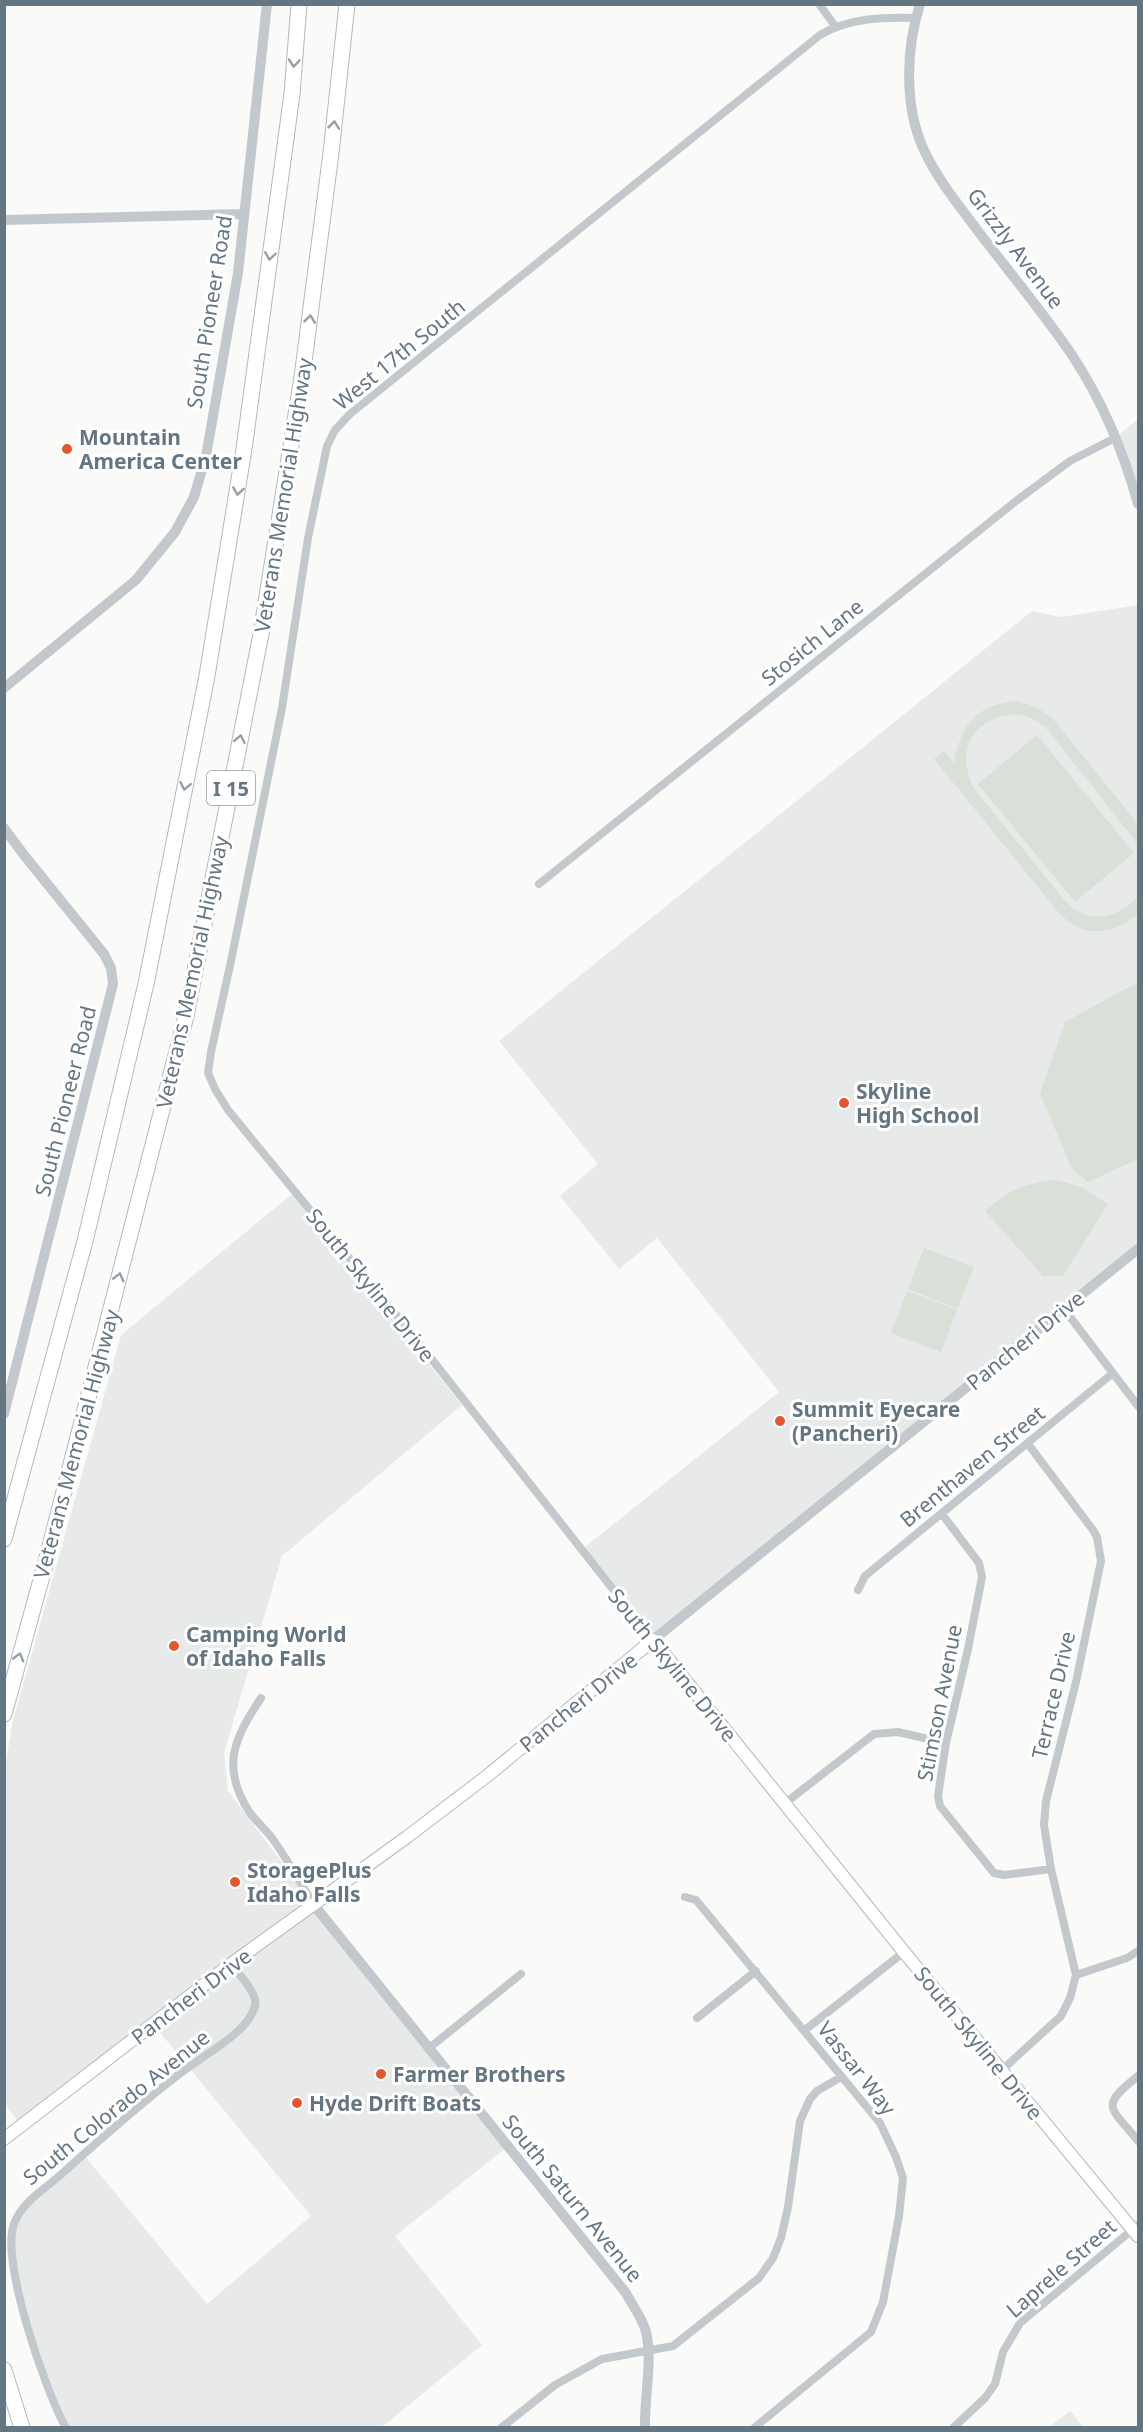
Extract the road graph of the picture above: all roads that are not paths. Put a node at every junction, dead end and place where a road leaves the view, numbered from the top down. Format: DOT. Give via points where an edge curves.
graph roads {
  1 [pos="267,4"];
  2 [pos="299,4"];
  3 [pos="346,4"];
  4 [pos="819,4"];
  5 [pos="920,4"];
  6 [pos="916,18"];
  7 [pos="835,26"];
  8 [pos="244,214"];
  9 [pos="4,220"];
  10 [pos="1115,438"];
  11 [pos="1138,504"];
  12 [pos="4,688"];
  13 [pos="4,828"];
  14 [pos="539,884"];
  15 [pos="215,1089"];
  16 [pos="1138,1249"];
  17 [pos="1064,1309"];
  18 [pos="1113,1373"];
  19 [pos="1138,1406"];
  20 [pos="4,1414"];
  21 [pos="1028,1444"];
  22 [pos="942,1514"];
  23 [pos="4,1539"];
  24 [pos="858,1590"];
  25 [pos="653,1640"];
  26 [pos="261,1698"];
  27 [pos="4,1714"];
  28 [pos="946,1743"];
  29 [pos="784,1804"];
  30 [pos="1051,1869"];
  31 [pos="685,1897"];
  32 [pos="314,1905"];
  33 [pos="1138,1951"];
  34 [pos="904,1952"];
  35 [pos="231,1964"];
  36 [pos="756,1971"];
  37 [pos="520,1974"];
  38 [pos="1076,1975"];
  39 [pos="697,2018"];
  40 [pos="805,2030"];
  41 [pos="428,2049"];
  42 [pos="1002,2070"];
  43 [pos="1138,2076"];
  44 [pos="841,2077"];
  45 [pos="4,2139"];
  46 [pos="1138,2141"];
  47 [pos="1137,2230"];
  48 [pos="648,2351"];
  49 [pos="4,2370"];
  50 [pos="22,2427"];
  51 [pos="66,2427"];
  52 [pos="501,2427"];
  53 [pos="645,2427"];
  54 [pos="754,2427"];
  55 [pos="953,2427"];
  1 -- 8 [label="street, South Pioneer Road"];
  2 -- 23 [label="highway, Veterans Memorial Highway / I 15, one-way" via="292,94 246,437 207,676 146,984 85,1241"];
  27 -- 3 [label="highway, Veterans Memorial Highway / I 15, one-way" via="48,1558 186,1016 261,634 303,377"];
  4 -- 7 [label="street"];
  5 -- 6 [label="street, Grizzly Avenue"];
  6 -- 7 [label="street, West 17th South"];
  6 -- 10 [label="street, Grizzly Avenue" via="910,73 913,114 922,146 946,189 1070,353"];
  7 -- 15 [label="street, West 17th South" via="387,384 335,430 327,446 308,538 282,708 210,1052 208,1073"];
  8 -- 9 [label="street"];
  8 -- 12 [label="street, South Pioneer Road" via="206,456 194,497 176,532 136,580"];
  10 -- 11 [label="street, Grizzly Avenue"];
  10 -- 14 [label="street, Stosich Lane" via="1070,461 1016,501"];
  13 -- 20 [label="street, South Pioneer Road" via="104,954 113,984"];
  15 -- 25 [label="street, South Skyline Drive"];
  16 -- 17 [label="street, Pancheri Drive"];
  17 -- 18 [label="street"];
  17 -- 25 [label="street, Pancheri Drive"];
  18 -- 19 [label="street"];
  18 -- 21 [label="street, Brenthaven Street"];
  21 -- 22 [label="street, Brenthaven Street"];
  21 -- 30 [label="street, Terrace Drive" via="1093,1530 1101,1561 1046,1801 1044,1825"];
  22 -- 24 [label="street, Brenthaven Street" via="865,1576"];
  22 -- 28 [label="street, Stimson Avenue" via="979,1563 982,1576"];
  25 -- 29 [label="main road, South Skyline Drive"];
  25 -- 32 [label="main road, Pancheri Drive" via="487,1776"];
  26 -- 32 [label="street" via="234,1745 237,1788"];
  28 -- 29 [label="street" via="898,1732 874,1734"];
  28 -- 30 [label="street, Stimson Avenue" via="940,1806 994,1873"];
  29 -- 34 [label="main road, South Skyline Drive"];
  30 -- 38 [label="street, Terrace Drive"];
  31 -- 36 [label="street, Vassar Way" via="696,1900"];
  32 -- 35 [label="main road, Pancheri Drive"];
  32 -- 41 [label="street, South Saturn Avenue"];
  33 -- 38 [label="street"];
  34 -- 40 [label="street"];
  34 -- 42 [label="main road, South Skyline Drive"];
  35 -- 45 [label="main road, Pancheri Drive"];
  35 -- 51 [label="street, South Colorado Avenue" via="255,1998 249,2018 237,2032 177,2076 24,2206 14,2224 11,2244 15,2276 43,2379"];
  36 -- 39 [label="street"];
  36 -- 40 [label="street, Vassar Way"];
  37 -- 41 [label="street"];
  38 -- 42 [label="street" via="1061,2016"];
  40 -- 44 [label="street, Vassar Way"];
  41 -- 48 [label="street, South Saturn Avenue" via="626,2294 646,2330"];
  42 -- 47 [label="main road, South Skyline Drive"];
  43 -- 46 [label="street" via="1113,2100 1113,2110"];
  44 -- 48 [label="street" via="817,2091 801,2121 781,2238 759,2278 673,2346"];
  44 -- 54 [label="street, Vassar Way" via="880,2123 903,2178 883,2302 871,2332"];
  47 -- 55 [label="street, Laprele Street" via="1020,2323 1003,2352 995,2384"];
  48 -- 52 [label="street" via="602,2359 555,2385"];
  48 -- 53 [label="street, South Saturn Avenue"];
  49 -- 50 [label="highway"];
}
